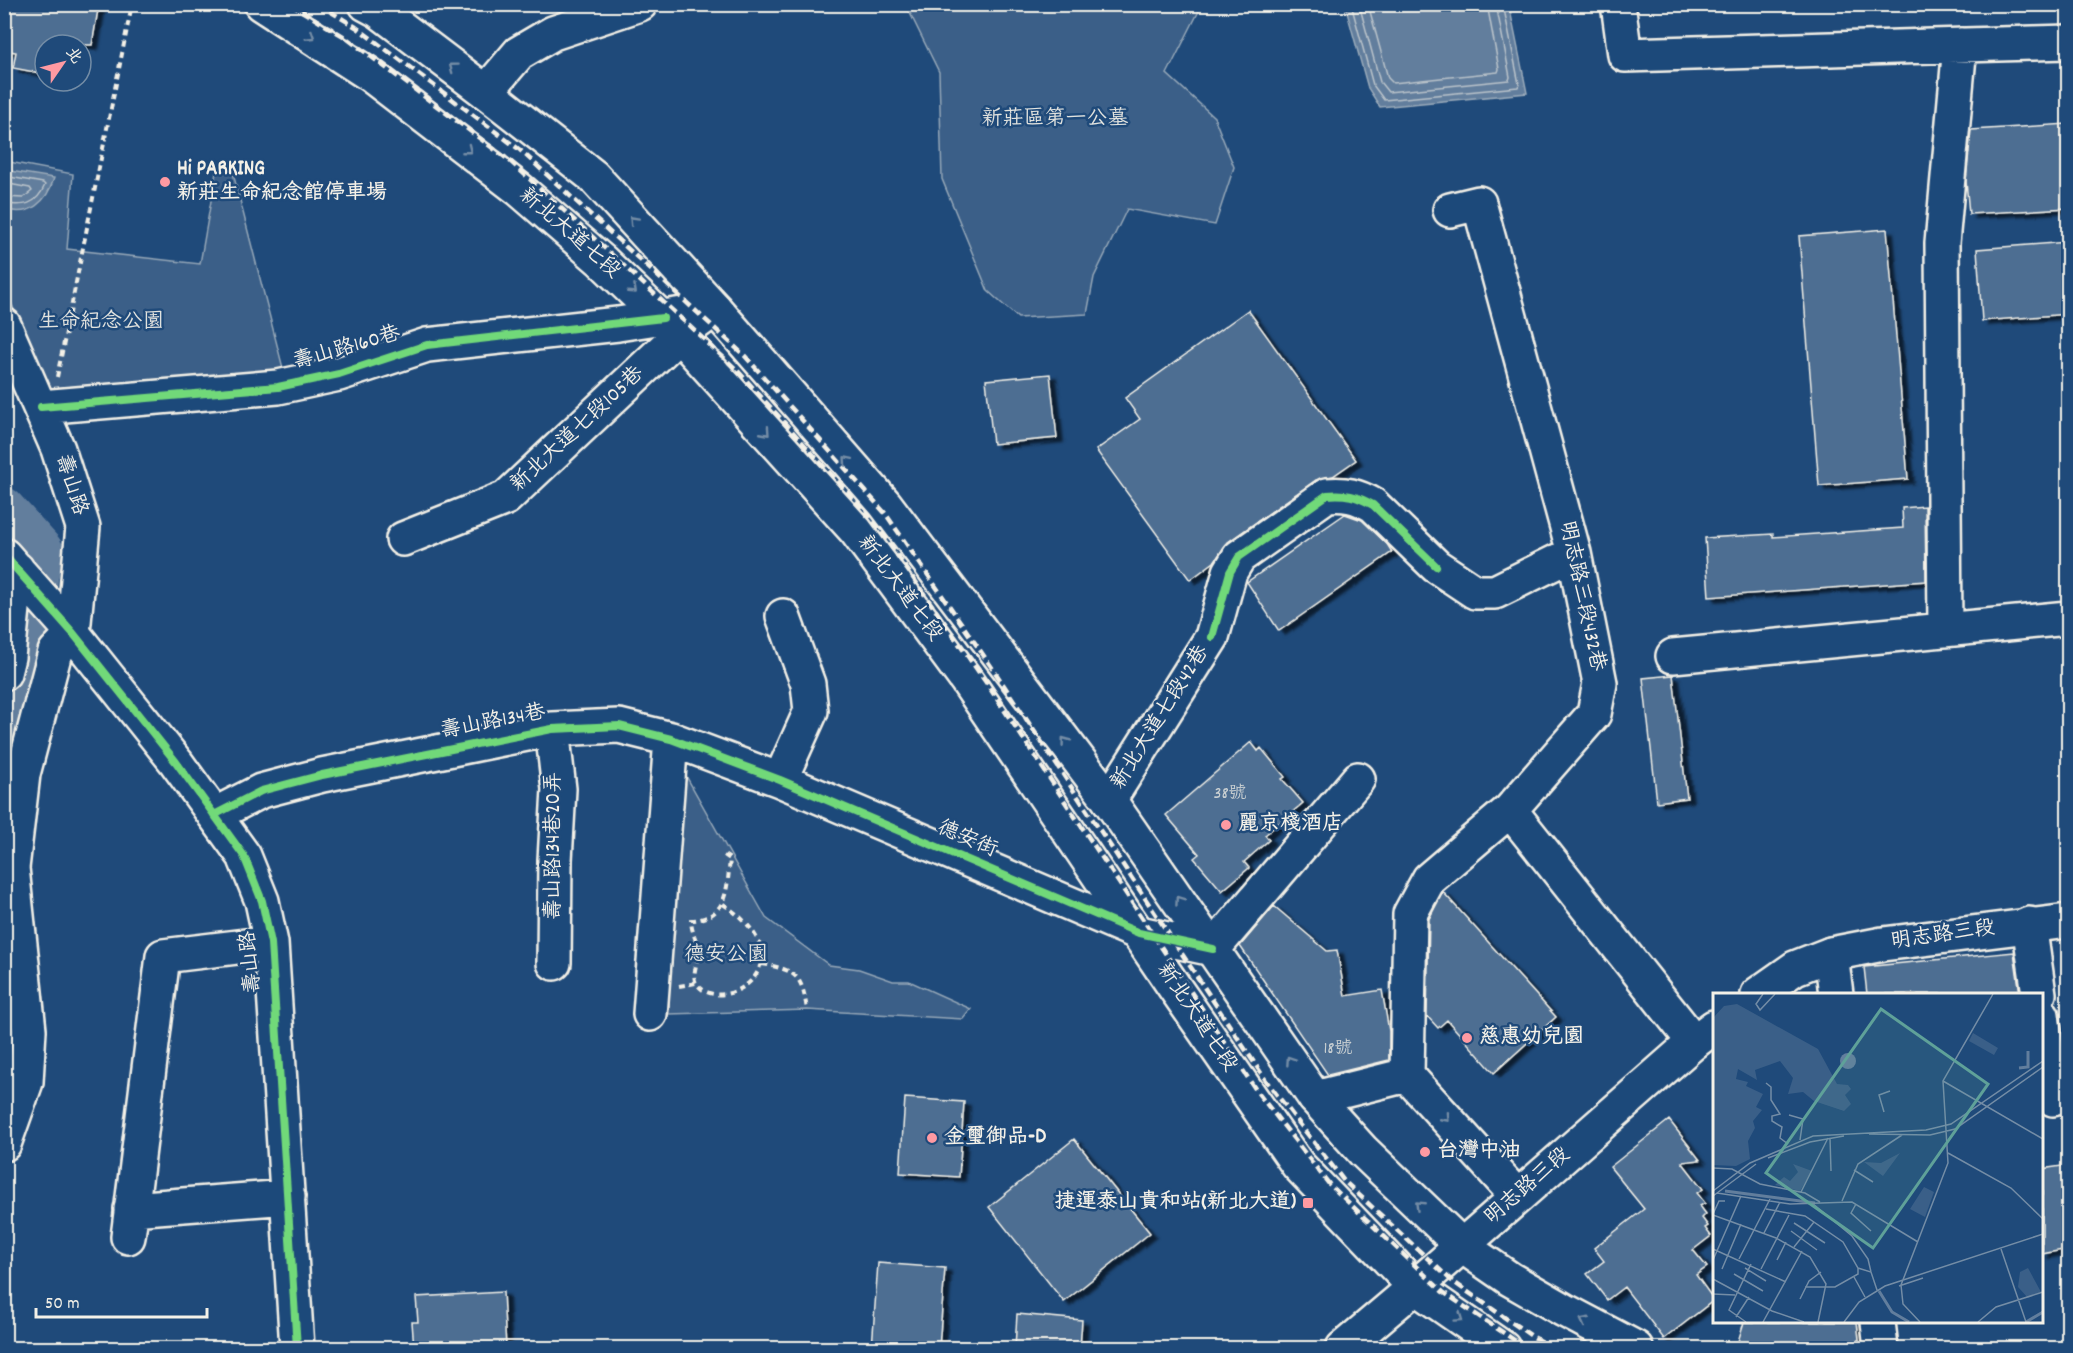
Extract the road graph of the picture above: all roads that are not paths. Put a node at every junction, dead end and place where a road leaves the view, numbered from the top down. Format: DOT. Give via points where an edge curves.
graph roads {
  1 [pos="261,4"];
  2 [pos="640,4"];
  3 [pos="1617,4"];
  4 [pos="376,7"];
  5 [pos="2068,42"];
  6 [pos="1960,45"];
  7 [pos="486,92"];
  8 [pos="1450,210"];
  9 [pos="715,309"];
  10 [pos="4,325"];
  11 [pos="671,327"];
  12 [pos="41,407"];
  13 [pos="404,539"];
  14 [pos="1574,553"];
  15 [pos="13,565"];
  16 [pos="783,616"];
  17 [pos="2068,618"];
  18 [pos="69,627"];
  19 [pos="1945,630"];
  20 [pos="1673,656"];
  21 [pos="4,673"];
  22 [pos="552,729"];
  23 [pos="671,739"];
  24 [pos="1358,779"];
  25 [pos="780,780"];
  26 [pos="1110,800"];
  27 [pos="1510,810"];
  28 [pos="214,815"];
  29 [pos="2068,921"];
  30 [pos="2029,924"];
  31 [pos="1139,933"];
  32 [pos="270,943"];
  33 [pos="1214,949"];
  34 [pos="1831,954"];
  35 [pos="554,963"];
  36 [pos="1759,993"];
  37 [pos="1836,993"];
  38 [pos="2039,993"];
  39 [pos="650,1014"];
  40 [pos="2043,1023"];
  41 [pos="1704,1035"];
  42 [pos="1407,1075"];
  43 [pos="1315,1098"];
  44 [pos="2053,1099"];
  45 [pos="4,1144"];
  46 [pos="1517,1196"];
  47 [pos="288,1197"];
  48 [pos="1461,1246"];
  49 [pos="1415,1287"];
  50 [pos="1878,1323"];
  51 [pos="297,1348"];
  52 [pos="1343,1348"];
  53 [pos="1503,1348"];
  54 [pos="1636,1348"];
  55 [pos="1881,1348"];
  1 -- 11 [label="street, 新北大道七段, one-way" via="369,74 520,190"];
  2 -- 7 [label="street" via="553,33 519,53"];
  3 -- 6 [label="street" via="1625,55"];
  7 -- 4 [label="street, 新北大道七段, one-way"];
  5 -- 6 [label="street"];
  6 -- 19 [label="street" via="1942,243"];
  9 -- 7 [label="street, 新北大道七段, one-way" via="593,176"];
  8 -- 14 [label="street, 明志路三段432巷" via="1479,203"];
  9 -- 11 [label="street, 壽山路160巷"];
  26 -- 9 [label="street, 新北大道七段, one-way" via="885,504"];
  10 -- 12 [label="street, 壽山路"];
  11 -- 12 [label="street, 壽山路160巷" via="427,345 339,374 278,387"];
  11 -- 13 [label="street, 新北大道七段105巷" via="506,498"];
  11 -- 31 [label="street, 新北大道七段, one-way" via="856,531 967,681"];
  12 -- 18 [label="street, 壽山路" via="83,527"];
  14 -- 26 [label="street, 新北大道七段42巷" via="1495,592 1475,592 1436,566 1373,505 1344,493 1327,495 1239,557 1230,572 1212,637"];
  14 -- 27 [label="street, 明志路三段432巷" via="1600,683 1594,714"];
  15 -- 18 [label="street"];
  15 -- 21 [label="street"];
  16 -- 25 [label="street" via="808,684 811,711"];
  17 -- 19 [label="street"];
  18 -- 28 [label="street, 壽山路"];
  18 -- 45 [label="street" via="55,652 23,774 12,868 29,1030 26,1082"];
  19 -- 20 [label="street"];
  22 -- 23 [label="street, 壽山路134巷" via="620,726"];
  22 -- 28 [label="street, 壽山路134巷" via="322,775 261,791"];
  22 -- 35 [label="street, 壽山路134巷20弄" via="559,789"];
  23 -- 25 [label="street, 壽山路134巷"];
  23 -- 39 [label="street"];
  24 -- 33 [label="street"];
  25 -- 31 [label="street, 德安街"];
  33 -- 26 [label="street, 新北大道七段, one-way"];
  27 -- 41 [label="street"];
  27 -- 42 [label="street, 明志路三段432巷" via="1429,879 1410,914"];
  28 -- 32 [label="street, 壽山路" via="244,856 262,901"];
  29 -- 30 [label="street, 明志路三段"];
  30 -- 34 [label="street, 明志路三段"];
  30 -- 38 [label="street"];
  31 -- 33 [label="street, 德安街"];
  31 -- 49 [label="street, 新北大道七段" via="1298,1165"];
  32 -- 47 [label="street, 壽山路"];
  32 -- 47 [label="street" via="163,956 129,1223"];
  43 -- 33 [label="street, 新北大道七段, one-way"];
  34 -- 36 [label="street, 明志路三段" via="1795,968"];
  34 -- 37 [label="street"];
  40 -- 44 [label="street"];
  41 -- 46 [label="street, 明志路三段"];
  42 -- 43 [label="street"];
  42 -- 46 [label="street, one-way"];
  48 -- 43 [label="street, 新北大道七段, one-way"];
  46 -- 48 [label="street, 明志路三段"];
  47 -- 51 [label="street, 壽山路"];
  48 -- 49 [label="street, 明志路三段"];
  54 -- 48 [label="street, 新北大道七段, one-way" via="1510,1279"];
  49 -- 52 [label="street, 明志路三段"];
  49 -- 53 [label="street, 新北大道七段, one-way"];
  50 -- 55 [label="street"];
}
